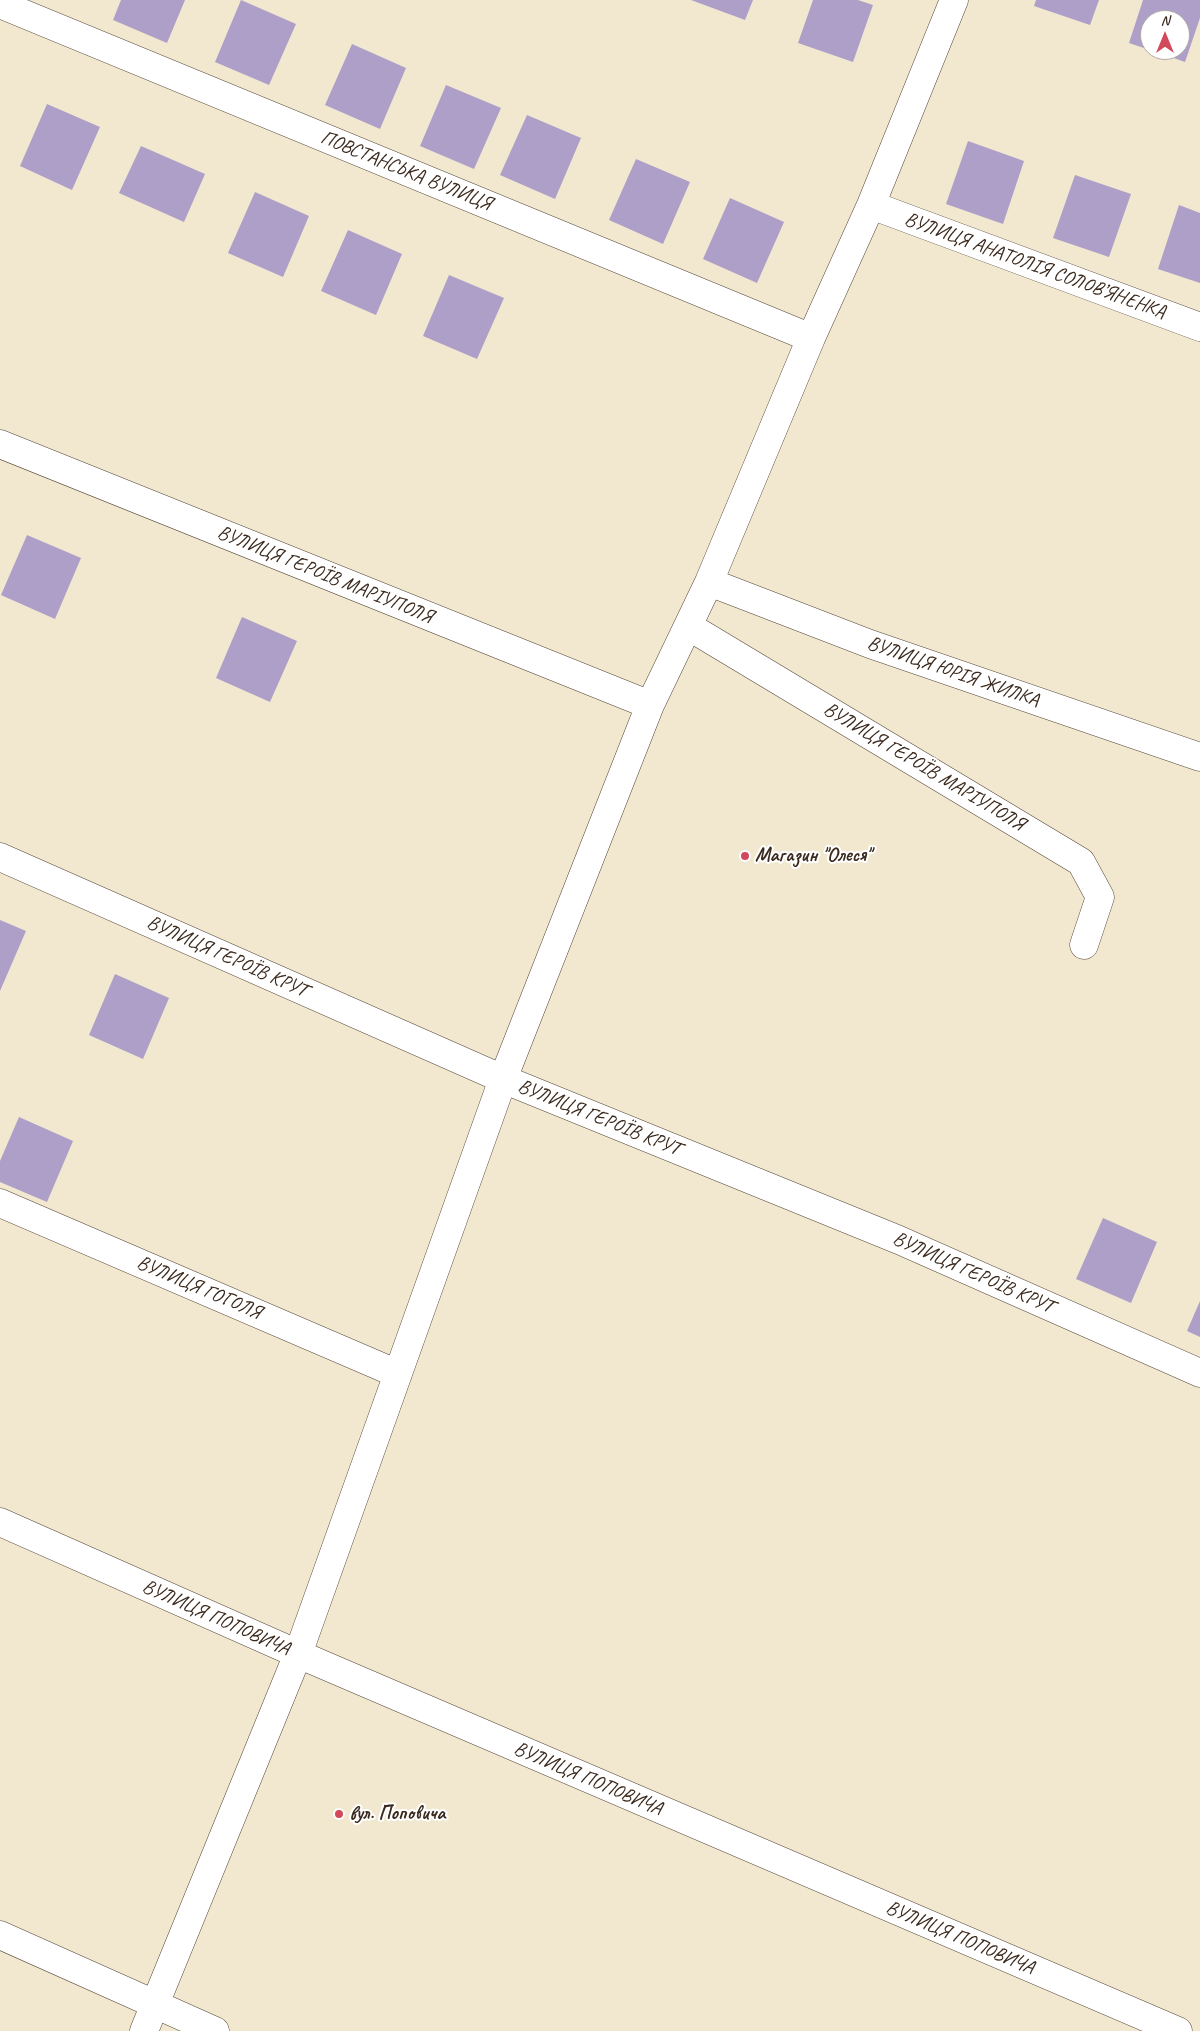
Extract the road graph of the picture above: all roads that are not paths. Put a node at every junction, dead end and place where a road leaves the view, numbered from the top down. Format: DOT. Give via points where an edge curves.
graph roads {
  1 [pos="954,0"];
  2 [pos="0,4"];
  3 [pos="871,205"];
  4 [pos="1200,328"];
  5 [pos="811,338"];
  6 [pos="0,444"];
  7 [pos="709,582"];
  8 [pos="688,626"];
  9 [pos="650,705"];
  10 [pos="1200,757"];
  11 [pos="0,857"];
  12 [pos="1084,945"];
  13 [pos="503,1079"];
  14 [pos="0,1203"];
  15 [pos="1200,1373"];
  16 [pos="398,1374"];
  17 [pos="0,1522"];
  18 [pos="298,1654"];
  19 [pos="0,1935"];
  20 [pos="155,2006"];
  21 [pos="144,2031"];
  22 [pos="215,2031"];
  23 [pos="1178,2031"];
  1 -- 3 [label="street"];
  2 -- 5 [label="street, ПОВСТАНСЬКА ВУЛИЦЯ"];
  3 -- 4 [label="street, ВУЛИЦЯ АНАТОЛІЯ СОЛОВ’ЯНЕНКА"];
  3 -- 5 [label="street"];
  5 -- 7 [label="street"];
  6 -- 9 [label="street, ВУЛИЦЯ ГЕРОЇВ МАРІУПОЛЯ"];
  7 -- 8 [label="street"];
  7 -- 10 [label="street, ВУЛИЦЯ ЮРІЯ ЖИЛКА" via="870,644"];
  8 -- 9 [label="street"];
  8 -- 12 [label="street, ВУЛИЦЯ ГЕРОЇВ МАРІУПОЛЯ" via="1081,862 1100,897"];
  9 -- 13 [label="street"];
  11 -- 13 [label="street, ВУЛИЦЯ ГЕРОЇВ КРУТ"];
  13 -- 15 [label="street, ВУЛИЦЯ ГЕРОЇВ КРУТ" via="899,1240"];
  13 -- 16 [label="street"];
  14 -- 16 [label="street, ВУЛИЦЯ ГОГОЛЯ"];
  16 -- 18 [label="street"];
  17 -- 18 [label="street, ВУЛИЦЯ ПОПОВИЧА"];
  18 -- 20 [label="street"];
  18 -- 23 [label="street, ВУЛИЦЯ ПОПОВИЧА"];
  19 -- 20 [label="street"];
  20 -- 21 [label="street"];
  20 -- 22 [label="street"];
}
